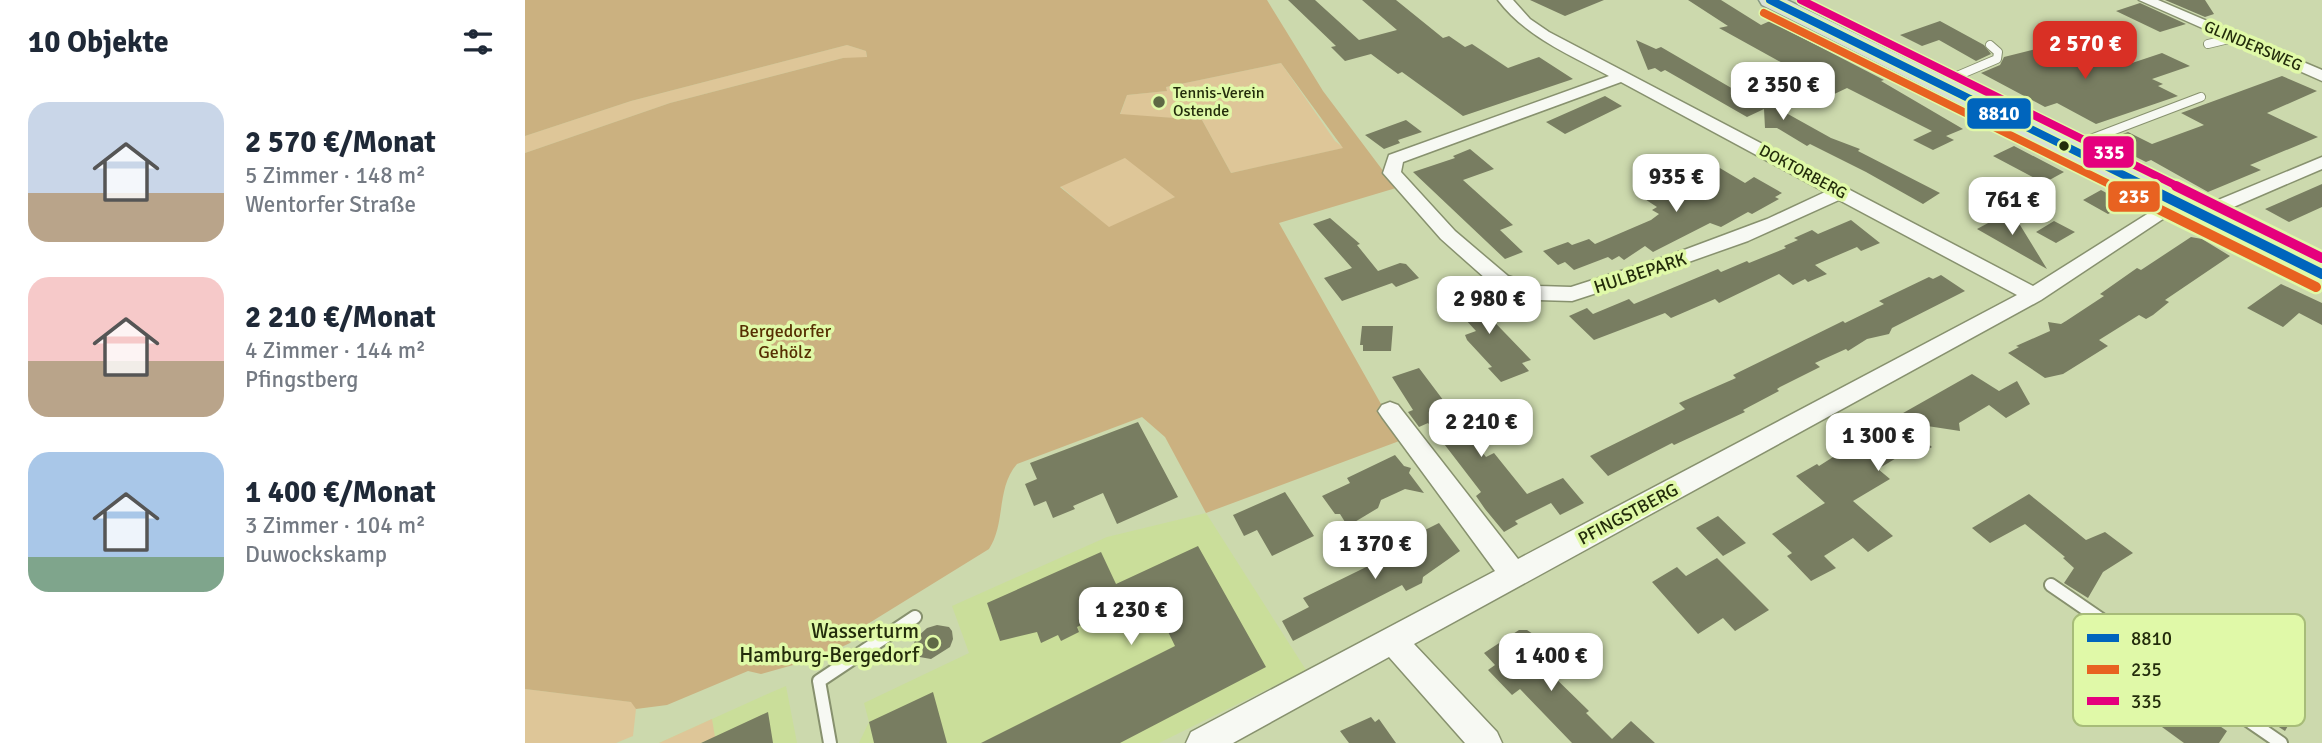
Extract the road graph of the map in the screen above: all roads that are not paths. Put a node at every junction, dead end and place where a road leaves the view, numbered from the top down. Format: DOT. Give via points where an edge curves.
graph roads {
  1 [pos="1505,0"];
  2 [pos="2145,0"];
  3 [pos="1778,1"];
  4 [pos="2233,38"];
  5 [pos="1990,44"];
  6 [pos="2208,44"];
  7 [pos="2322,76"];
  8 [pos="1620,77"];
  9 [pos="1938,84"];
  10 [pos="2201,97"];
  11 [pos="2067,148"];
  12 [pos="2322,162"];
  13 [pos="1840,192"];
  14 [pos="2190,208"];
  15 [pos="2322,274"];
  16 [pos="2034,295"];
  17 [pos="1390,411"];
  18 [pos="1514,575"];
  19 [pos="2052,585"];
  20 [pos="2094,614"];
  21 [pos="915,617"];
  22 [pos="1393,640"];
  23 [pos="2256,726"];
  24 [pos="830,743"];
  25 [pos="1202,743"];
  26 [pos="1486,743"];
  27 [pos="2281,743"];
  1 -- 8 [label="street, DOKTORBERG" via="1544,35"];
  2 -- 4 [label="street, GLINDERSWEG"];
  3 -- 9 [label="main road"];
  4 -- 6 [label="lane"];
  4 -- 7 [label="street, GLINDERSWEG"];
  5 -- 9 [label="lane" via="1998,52 1997,59"];
  8 -- 13 [label="street, DOKTORBERG"];
  8 -- 13 [label="street, HULBEPARK" via="1395,159 1392,173 1448,235 1501,281 1554,295 1572,295 1703,253 1780,223"];
  9 -- 11 [label="main road"];
  10 -- 11 [label="lane"];
  11 -- 14 [label="main road"];
  12 -- 14 [label="street, PFINGSTBERG"];
  13 -- 16 [label="street, DOKTORBERG"];
  14 -- 15 [label="main road"];
  14 -- 16 [label="street, PFINGSTBERG"];
  16 -- 18 [label="street, PFINGSTBERG"];
  17 -- 18 [label="street"];
  18 -- 22 [label="street, PFINGSTBERG"];
  19 -- 20 [label="lane"];
  21 -- 24 [label="lane" via="819,681"];
  22 -- 25 [label="street, PFINGSTBERG"];
  22 -- 26 [label="street"];
  23 -- 27 [label="lane"];
}
